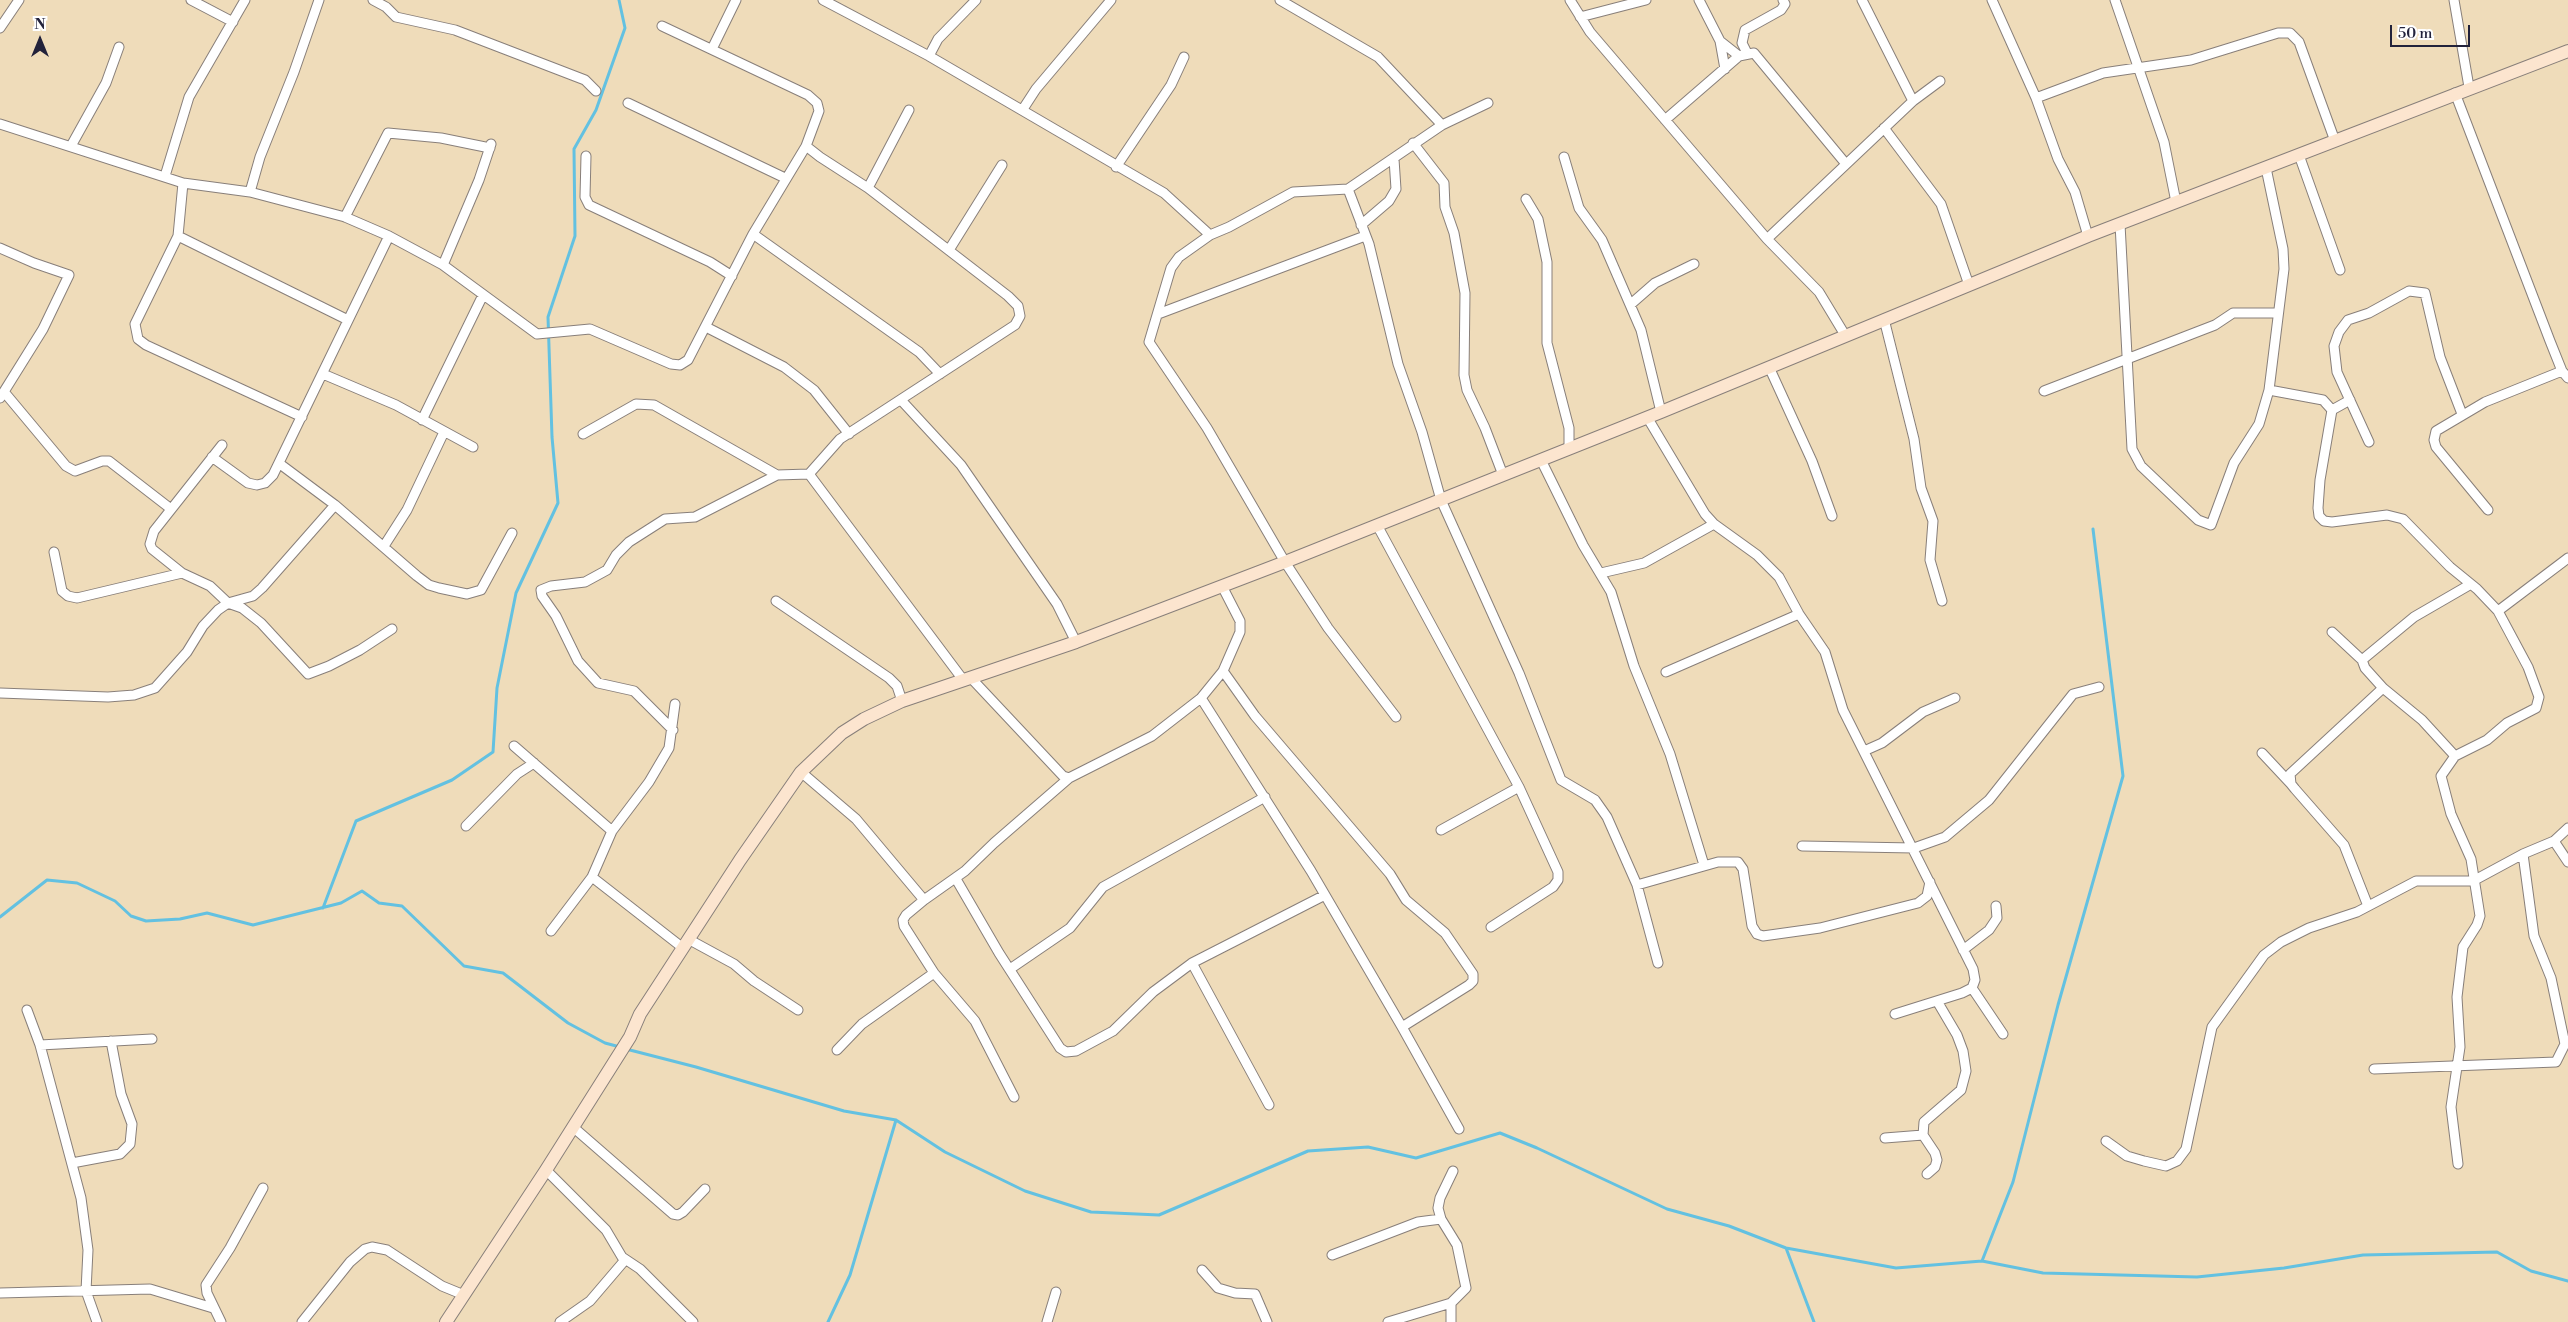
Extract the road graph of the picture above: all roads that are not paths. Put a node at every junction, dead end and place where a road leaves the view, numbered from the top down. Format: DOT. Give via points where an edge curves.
graph roads {
  1 [pos="19,0"];
  2 [pos="191,0"];
  3 [pos="245,0"];
  4 [pos="318,0"];
  5 [pos="373,0"];
  6 [pos="736,0"];
  7 [pos="823,0"];
  8 [pos="976,0"];
  9 [pos="1111,0"];
  10 [pos="1280,0"];
  11 [pos="1570,0"];
  12 [pos="1646,0"];
  13 [pos="1699,0"];
  14 [pos="1783,0"];
  15 [pos="1862,0"];
  16 [pos="1992,0"];
  17 [pos="2114,0"];
  18 [pos="2454,0"];
  19 [pos="1580,17"];
  20 [pos="234,22"];
  21 [pos="662,26"];
  22 [pos="0,28"];
  23 [pos="1720,41"];
  24 [pos="119,48"];
  25 [pos="712,49"];
  26 [pos="2568,51"];
  27 [pos="1743,55"];
  28 [pos="929,56"];
  29 [pos="1184,57"];
  30 [pos="1725,69"];
  31 [pos="2138,70"];
  32 [pos="1940,81"];
  33 [pos="2469,88"];
  34 [pos="596,91"];
  35 [pos="2455,93"];
  36 [pos="2036,98"];
  37 [pos="1913,100"];
  38 [pos="628,103"];
  39 [pos="1488,103"];
  40 [pos="1023,109"];
  41 [pos="909,110"];
  42 [pos="1665,120"];
  43 [pos="0,124"];
  44 [pos="1442,125"];
  45 [pos="1884,128"];
  46 [pos="2335,141"];
  47 [pos="1413,143"];
  48 [pos="71,146"];
  49 [pos="806,146"];
  50 [pos="2299,155"];
  51 [pos="586,156"];
  52 [pos="1564,158"];
  53 [pos="1394,159"];
  54 [pos="1846,164"];
  55 [pos="1002,165"];
  56 [pos="1116,167"];
  57 [pos="2266,168"];
  58 [pos="165,176"];
  59 [pos="785,178"];
  60 [pos="183,182"];
  61 [pos="868,188"];
  62 [pos="1348,189"];
  63 [pos="250,192"];
  64 [pos="1526,199"];
  65 [pos="2176,202"];
  66 [pos="345,217"];
  67 [pos="2120,224"];
  68 [pos="1361,225"];
  69 [pos="752,234"];
  70 [pos="1210,235"];
  71 [pos="178,236"];
  72 [pos="389,236"];
  73 [pos="1365,236"];
  74 [pos="2088,236"];
  75 [pos="1767,239"];
  76 [pos="0,248"];
  77 [pos="949,250"];
  78 [pos="1694,264"];
  79 [pos="443,265"];
  80 [pos="2340,270"];
  81 [pos="732,276"];
  82 [pos="1969,285"];
  83 [pos="483,295"];
  84 [pos="1631,304"];
  85 [pos="2277,313"];
  86 [pos="1158,314"];
  87 [pos="1884,319"];
  88 [pos="348,320"];
  89 [pos="706,327"];
  90 [pos="1845,335"];
  91 [pos="2127,358"];
  92 [pos="1769,367"];
  93 [pos="323,374"];
  94 [pos="940,374"];
  95 [pos="2565,375"];
  96 [pos="2269,390"];
  97 [pos="2044,391"];
  98 [pos="3,396"];
  99 [pos="901,400"];
  100 [pos="2350,400"];
  101 [pos="2332,410"];
  102 [pos="1660,412"];
  103 [pos="2462,414"];
  104 [pos="302,417"];
  105 [pos="1647,417"];
  106 [pos="422,420"];
  107 [pos="444,432"];
  108 [pos="583,434"];
  109 [pos="849,434"];
  110 [pos="2370,442"];
  111 [pos="222,444"];
  112 [pos="473,447"];
  113 [pos="1569,449"];
  114 [pos="212,457"];
  115 [pos="1541,460"];
  116 [pos="280,464"];
  117 [pos="809,474"];
  118 [pos="777,475"];
  119 [pos="1502,475"];
  120 [pos="1441,500"];
  121 [pos="335,505"];
  122 [pos="171,509"];
  123 [pos="2488,510"];
  124 [pos="1832,516"];
  125 [pos="1714,524"];
  126 [pos="1377,526"];
  127 [pos="512,533"];
  128 [pos="384,546"];
  129 [pos="54,552"];
  130 [pos="2568,558"];
  131 [pos="1285,562"];
  132 [pos="182,573"];
  133 [pos="1601,573"];
  134 [pos="2471,584"];
  135 [pos="1222,586"];
  136 [pos="776,601"];
  137 [pos="1942,601"];
  138 [pos="228,603"];
  139 [pos="2498,611"];
  140 [pos="1799,614"];
  141 [pos="392,629"];
  142 [pos="2332,632"];
  143 [pos="1076,642"];
  144 [pos="2362,660"];
  145 [pos="1223,671"];
  146 [pos="1666,672"];
  147 [pos="967,679"];
  148 [pos="2099,687"];
  149 [pos="2382,688"];
  150 [pos="0,693"];
  151 [pos="1201,698"];
  152 [pos="1955,698"];
  153 [pos="902,701"];
  154 [pos="675,704"];
  155 [pos="1396,717"];
  156 [pos="673,730"];
  157 [pos="514,746"];
  158 [pos="1864,751"];
  159 [pos="2262,753"];
  160 [pos="2455,756"];
  161 [pos="534,763"];
  162 [pos="802,772"];
  163 [pos="1069,778"];
  164 [pos="2291,784"];
  165 [pos="1519,788"];
  166 [pos="1265,797"];
  167 [pos="466,826"];
  168 [pos="2568,828"];
  169 [pos="1441,830"];
  170 [pos="612,831"];
  171 [pos="2554,841"];
  172 [pos="1802,846"];
  173 [pos="1914,848"];
  174 [pos="2523,854"];
  175 [pos="2568,862"];
  176 [pos="1704,865"];
  177 [pos="592,877"];
  178 [pos="956,879"];
  179 [pos="2473,881"];
  180 [pos="1930,882"];
  181 [pos="1637,885"];
  182 [pos="1323,896"];
  183 [pos="924,900"];
  184 [pos="1996,906"];
  185 [pos="2368,906"];
  186 [pos="1491,927"];
  187 [pos="550,931"];
  188 [pos="685,944"];
  189 [pos="1963,950"];
  190 [pos="1192,963"];
  191 [pos="1658,963"];
  192 [pos="1010,969"];
  193 [pos="934,974"];
  194 [pos="1972,988"];
  195 [pos="1937,1001"];
  196 [pos="27,1010"];
  197 [pos="798,1010"];
  198 [pos="1896,1014"];
  199 [pos="1402,1027"];
  200 [pos="2003,1034"];
  201 [pos="152,1039"];
  202 [pos="111,1041"];
  203 [pos="40,1045"];
  204 [pos="837,1050"];
  205 [pos="2459,1064"];
  206 [pos="2374,1069"];
  207 [pos="1014,1097"];
  208 [pos="1269,1105"];
  209 [pos="573,1126"];
  210 [pos="1459,1129"];
  211 [pos="1923,1135"];
  212 [pos="1885,1138"];
  213 [pos="2106,1141"];
  214 [pos="72,1163"];
  215 [pos="2458,1164"];
  216 [pos="546,1170"];
  217 [pos="1453,1171"];
  218 [pos="1927,1174"];
  219 [pos="263,1188"];
  220 [pos="705,1189"];
  221 [pos="1441,1219"];
  222 [pos="1332,1255"];
  223 [pos="625,1260"];
  224 [pos="1202,1270"];
  225 [pos="86,1290"];
  226 [pos="1056,1292"];
  227 [pos="0,1293"];
  228 [pos="464,1295"];
  229 [pos="1452,1303"];
  230 [pos="213,1308"];
  231 [pos="97,1322"];
  232 [pos="221,1322"];
  233 [pos="302,1322"];
  234 [pos="446,1322"];
  235 [pos="560,1322"];
  236 [pos="693,1322"];
  237 [pos="1047,1322"];
  238 [pos="1267,1322"];
  239 [pos="1388,1322"];
  240 [pos="1451,1322"];
  1 -- 22 [label="street"];
  2 -- 20 [label="street"];
  3 -- 20 [label="street"];
  4 -- 63 [label="street"];
  5 -- 34 [label="street" via="396,17 455,30 585,80"];
  6 -- 25 [label="street"];
  7 -- 28 [label="street"];
  8 -- 28 [label="street" via="938,39"];
  9 -- 40 [label="street"];
  10 -- 44 [label="street" via="1378,57"];
  11 -- 19 [label="street"];
  12 -- 19 [label="street"];
  13 -- 23 [label="street"];
  14 -- 27 [label="street" via="1785,4 1781,10 1745,30"];
  15 -- 37 [label="street"];
  16 -- 36 [label="street"];
  17 -- 31 [label="street"];
  18 -- 33 [label="street"];
  19 -- 42 [label="street"];
  20 -- 58 [label="street" via="189,97"];
  21 -- 25 [label="street"];
  23 -- 27 [label="street"];
  23 -- 30 [label="street"];
  24 -- 48 [label="street" via="106,83"];
  25 -- 49 [label="street" via="808,95 817,103 819,111"];
  26 -- 33 [label="main road"];
  27 -- 30 [label="street"];
  27 -- 54 [label="street" via="1754,53 1759,57"];
  28 -- 40 [label="street"];
  29 -- 56 [label="street" via="1171,85"];
  30 -- 42 [label="street"];
  31 -- 36 [label="street" via="2091,76"];
  31 -- 46 [label="street" via="2191,60 2278,33 2290,33 2299,42"];
  31 -- 65 [label="street" via="2164,142"];
  32 -- 37 [label="street"];
  33 -- 35 [label="main road"];
  35 -- 46 [label="main road"];
  35 -- 95 [label="street"];
  36 -- 74 [label="street" via="2058,159 2075,192"];
  37 -- 45 [label="street"];
  38 -- 59 [label="street"];
  39 -- 44 [label="street"];
  40 -- 56 [label="street"];
  41 -- 61 [label="street"];
  42 -- 75 [label="street"];
  43 -- 48 [label="street"];
  44 -- 47 [label="street"];
  45 -- 54 [label="street"];
  45 -- 82 [label="street" via="1941,204"];
  46 -- 50 [label="main road"];
  47 -- 53 [label="street"];
  47 -- 119 [label="street" via="1444,183 1445,206 1454,233 1465,293 1464,375 1467,390 1486,428"];
  48 -- 58 [label="street"];
  49 -- 59 [label="street"];
  49 -- 61 [label="street"];
  50 -- 57 [label="main road"];
  50 -- 80 [label="street"];
  51 -- 81 [label="street" via="585,197 588,205 710,262"];
  52 -- 84 [label="street" via="1579,208 1602,240"];
  53 -- 62 [label="street"];
  53 -- 68 [label="street" via="1396,189 1389,201"];
  54 -- 75 [label="street"];
  55 -- 77 [label="street"];
  56 -- 70 [label="street" via="1173,199"];
  57 -- 65 [label="main road"];
  57 -- 85 [label="street" via="2283,249 2284,286"];
  58 -- 60 [label="street"];
  59 -- 69 [label="street"];
  60 -- 63 [label="street"];
  60 -- 71 [label="street"];
  61 -- 77 [label="street"];
  62 -- 68 [label="street"];
  62 -- 70 [label="street" via="1293,192"];
  63 -- 66 [label="street"];
  64 -- 113 [label="street" via="1538,219 1547,262 1547,343 1569,428"];
  65 -- 67 [label="main road"];
  66 -- 72 [label="street"];
  66 -- 79 [label="street" via="388,133 490,145 479,180"];
  67 -- 74 [label="main road"];
  67 -- 91 [label="street"];
  68 -- 73 [label="street"];
  69 -- 81 [label="street"];
  69 -- 94 [label="street" via="919,352"];
  70 -- 86 [label="street" via="1179,257 1171,268"];
  71 -- 88 [label="street"];
  71 -- 104 [label="street" via="135,324 138,339"];
  72 -- 79 [label="street"];
  72 -- 88 [label="street"];
  73 -- 86 [label="street"];
  73 -- 120 [label="street" via="1374,260 1398,364"];
  74 -- 82 [label="main road"];
  75 -- 90 [label="street" via="1819,292"];
  76 -- 98 [label="street" via="69,275 43,329"];
  77 -- 94 [label="street" via="1008,296 1018,306 1020,316 1015,325"];
  78 -- 84 [label="street" via="1655,283"];
  79 -- 83 [label="street"];
  81 -- 89 [label="street"];
  82 -- 87 [label="main road"];
  83 -- 89 [label="street" via="537,334 590,329 671,364 680,365 688,360"];
  83 -- 106 [label="street"];
  84 -- 102 [label="street" via="1647,349"];
  85 -- 91 [label="street" via="2233,313 2215,325"];
  85 -- 96 [label="street"];
  86 -- 131 [label="street" via="1149,342 1207,428"];
  87 -- 90 [label="main road"];
  87 -- 137 [label="street" via="1914,438 1923,496 1934,521 1930,560"];
  88 -- 93 [label="street"];
  89 -- 109 [label="street" via="784,367 814,390"];
  90 -- 92 [label="main road"];
  91 -- 96 [label="street" via="2132,449 2141,466 2198,520 2211,525 2234,463 2259,424"];
  91 -- 97 [label="street"];
  92 -- 102 [label="main road"];
  92 -- 124 [label="street" via="1812,461"];
  93 -- 104 [label="street"];
  93 -- 106 [label="street" via="396,405"];
  94 -- 99 [label="street"];
  95 -- 103 [label="street"];
  96 -- 101 [label="street" via="2322,400"];
  98 -- 122 [label="street" via="66,466 75,471 109,461"];
  99 -- 109 [label="street"];
  99 -- 143 [label="street" via="960,465 1057,604"];
  100 -- 101 [label="street"];
  100 -- 103 [label="street" via="2337,372 2334,346 2339,332 2348,320 2369,313 2410,291 2425,293 2440,357"];
  100 -- 110 [label="street"];
  101 -- 134 [label="street" via="2320,480 2319,516 2332,522 2395,515"];
  102 -- 105 [label="main road"];
  103 -- 123 [label="street" via="2436,431 2434,440"];
  104 -- 116 [label="street"];
  105 -- 113 [label="main road"];
  105 -- 125 [label="street"];
  106 -- 107 [label="street"];
  107 -- 112 [label="street"];
  107 -- 128 [label="street" via="407,510"];
  108 -- 118 [label="street" via="636,404 654,405"];
  109 -- 117 [label="street" via="828,450"];
  111 -- 114 [label="street"];
  113 -- 115 [label="main road"];
  114 -- 116 [label="street" via="248,483 257,485 265,483"];
  114 -- 122 [label="street"];
  115 -- 119 [label="main road"];
  115 -- 133 [label="street"];
  116 -- 121 [label="street"];
  117 -- 118 [label="street"];
  117 -- 147 [label="street"];
  118 -- 156 [label="street" via="695,517 665,519 629,542 616,554 607,570 585,582 541,590 578,660 598,683 634,691"];
  119 -- 120 [label="main road"];
  120 -- 126 [label="main road"];
  120 -- 181 [label="street" via="1511,655 1561,780 1601,807"];
  121 -- 128 [label="street"];
  121 -- 138 [label="street" via="262,588 253,596"];
  122 -- 132 [label="street" via="154,531 150,544"];
  125 -- 133 [label="street" via="1644,563"];
  125 -- 140 [label="street" via="1770,567"];
  126 -- 131 [label="main road"];
  126 -- 165 [label="street"];
  127 -- 128 [label="street" via="481,590 467,594 429,585"];
  129 -- 132 [label="street" via="62,590 77,598"];
  130 -- 139 [label="street"];
  131 -- 135 [label="main road"];
  131 -- 155 [label="street" via="1328,628"];
  132 -- 138 [label="street" via="210,586"];
  133 -- 176 [label="street" via="1611,592 1634,666 1670,754"];
  134 -- 139 [label="street"];
  134 -- 144 [label="street" via="2414,617"];
  135 -- 143 [label="main road"];
  135 -- 145 [label="street" via="1240,621 1240,632"];
  136 -- 153 [label="street" via="889,678 897,686"];
  138 -- 141 [label="street" via="242,608 261,624 308,674 352,654"];
  138 -- 150 [label="street" via="203,626 166,678 146,692 108,697"];
  139 -- 160 [label="street" via="2528,667 2539,697 2538,706 2507,723 2487,740"];
  140 -- 146 [label="street"];
  140 -- 158 [label="street" via="1825,652 1843,710"];
  142 -- 144 [label="street"];
  143 -- 147 [label="main road"];
  144 -- 149 [label="street"];
  145 -- 151 [label="street"];
  145 -- 199 [label="street" via="1255,716 1384,867 1406,900 1445,934 1473,974 1474,981 1469,985"];
  147 -- 153 [label="main road"];
  147 -- 163 [label="street" via="1063,776"];
  148 -- 173 [label="street" via="2073,694 1979,809 1945,837"];
  149 -- 160 [label="street" via="2417,715"];
  149 -- 164 [label="street" via="2296,767 2290,774"];
  151 -- 163 [label="street" via="1152,736"];
  151 -- 166 [label="street"];
  152 -- 158 [label="street" via="1923,712"];
  153 -- 162 [label="main road" via="842,733"];
  154 -- 156 [label="street"];
  156 -- 170 [label="street" via="669,748 649,782"];
  157 -- 161 [label="street"];
  158 -- 173 [label="street"];
  159 -- 164 [label="street"];
  160 -- 179 [label="street" via="2446,767 2442,783 2461,840 2471,858"];
  161 -- 167 [label="street" via="517,774"];
  161 -- 170 [label="street"];
  162 -- 183 [label="street" via="856,819"];
  162 -- 188 [label="main road"];
  163 -- 178 [label="street"];
  164 -- 185 [label="street" via="2344,845"];
  165 -- 169 [label="street"];
  165 -- 186 [label="street" via="1558,872 1558,880 1553,887"];
  166 -- 182 [label="street"];
  166 -- 192 [label="street" via="1103,887 1070,928"];
  168 -- 171 [label="street"];
  170 -- 177 [label="street"];
  171 -- 174 [label="street"];
  171 -- 175 [label="street"];
  172 -- 173 [label="street"];
  173 -- 180 [label="street"];
  174 -- 179 [label="street"];
  174 -- 205 [label="street" via="2534,936 2551,978 2565,1044 2556,1062"];
  176 -- 180 [label="street" via="1732,861 1742,865 1752,926 1757,934 1763,936 1820,928 1918,903 1927,896"];
  176 -- 181 [label="street"];
  177 -- 187 [label="street"];
  177 -- 188 [label="street"];
  178 -- 183 [label="street"];
  178 -- 192 [label="street"];
  179 -- 185 [label="street" via="2416,881"];
  179 -- 205 [label="street" via="2480,916 2463,947 2461,958 2457,997"];
  180 -- 189 [label="street"];
  181 -- 191 [label="street"];
  182 -- 190 [label="street"];
  182 -- 199 [label="street"];
  183 -- 193 [label="street" via="906,915 904,926"];
  184 -- 189 [label="street" via="1997,918 1989,930"];
  185 -- 213 [label="street" via="2309,928 2281,942 2264,956 2212,1027 2186,1149 2177,1161 2166,1166 2144,1161 2127,1156"];
  188 -- 197 [label="street" via="734,964"];
  188 -- 209 [label="main road"];
  189 -- 194 [label="street" via="1975,980"];
  190 -- 192 [label="street" via="1158,988 1113,1032 1066,1052 1060,1048"];
  190 -- 208 [label="street"];
  193 -- 204 [label="street" via="862,1024"];
  193 -- 207 [label="street" via="976,1021"];
  194 -- 195 [label="street"];
  194 -- 200 [label="street"];
  195 -- 198 [label="street"];
  195 -- 211 [label="street" via="1957,1035 1966,1071 1960,1090 1924,1122"];
  196 -- 203 [label="street"];
  199 -- 210 [label="street"];
  201 -- 202 [label="street"];
  202 -- 203 [label="street"];
  202 -- 214 [label="street" via="121,1094 132,1124 130,1144 120,1154"];
  203 -- 214 [label="street"];
  205 -- 206 [label="street"];
  205 -- 215 [label="street" via="2451,1107"];
  209 -- 216 [label="main road"];
  209 -- 220 [label="street" via="673,1214 683,1212"];
  211 -- 212 [label="street"];
  211 -- 218 [label="street" via="1937,1160"];
  214 -- 225 [label="street" via="87,1242"];
  216 -- 223 [label="street" via="606,1230"];
  216 -- 228 [label="main road"];
  217 -- 221 [label="street" via="1440,1198"];
  219 -- 230 [label="street" via="225,1257 208,1278 206,1293"];
  221 -- 222 [label="street" via="1418,1222"];
  221 -- 229 [label="street" via="1457,1245 1466,1280 1464,1293"];
  223 -- 235 [label="street" via="590,1301"];
  223 -- 236 [label="street" via="640,1269"];
  224 -- 238 [label="street" via="1218,1288 1255,1294"];
  225 -- 227 [label="street"];
  225 -- 230 [label="street" via="150,1289"];
  225 -- 231 [label="street"];
  226 -- 237 [label="street"];
  228 -- 233 [label="street" via="442,1286 387,1250 372,1247 364,1249 350,1262"];
  228 -- 234 [label="main road"];
  229 -- 239 [label="street"];
  229 -- 240 [label="street"];
  230 -- 232 [label="street"];
}
